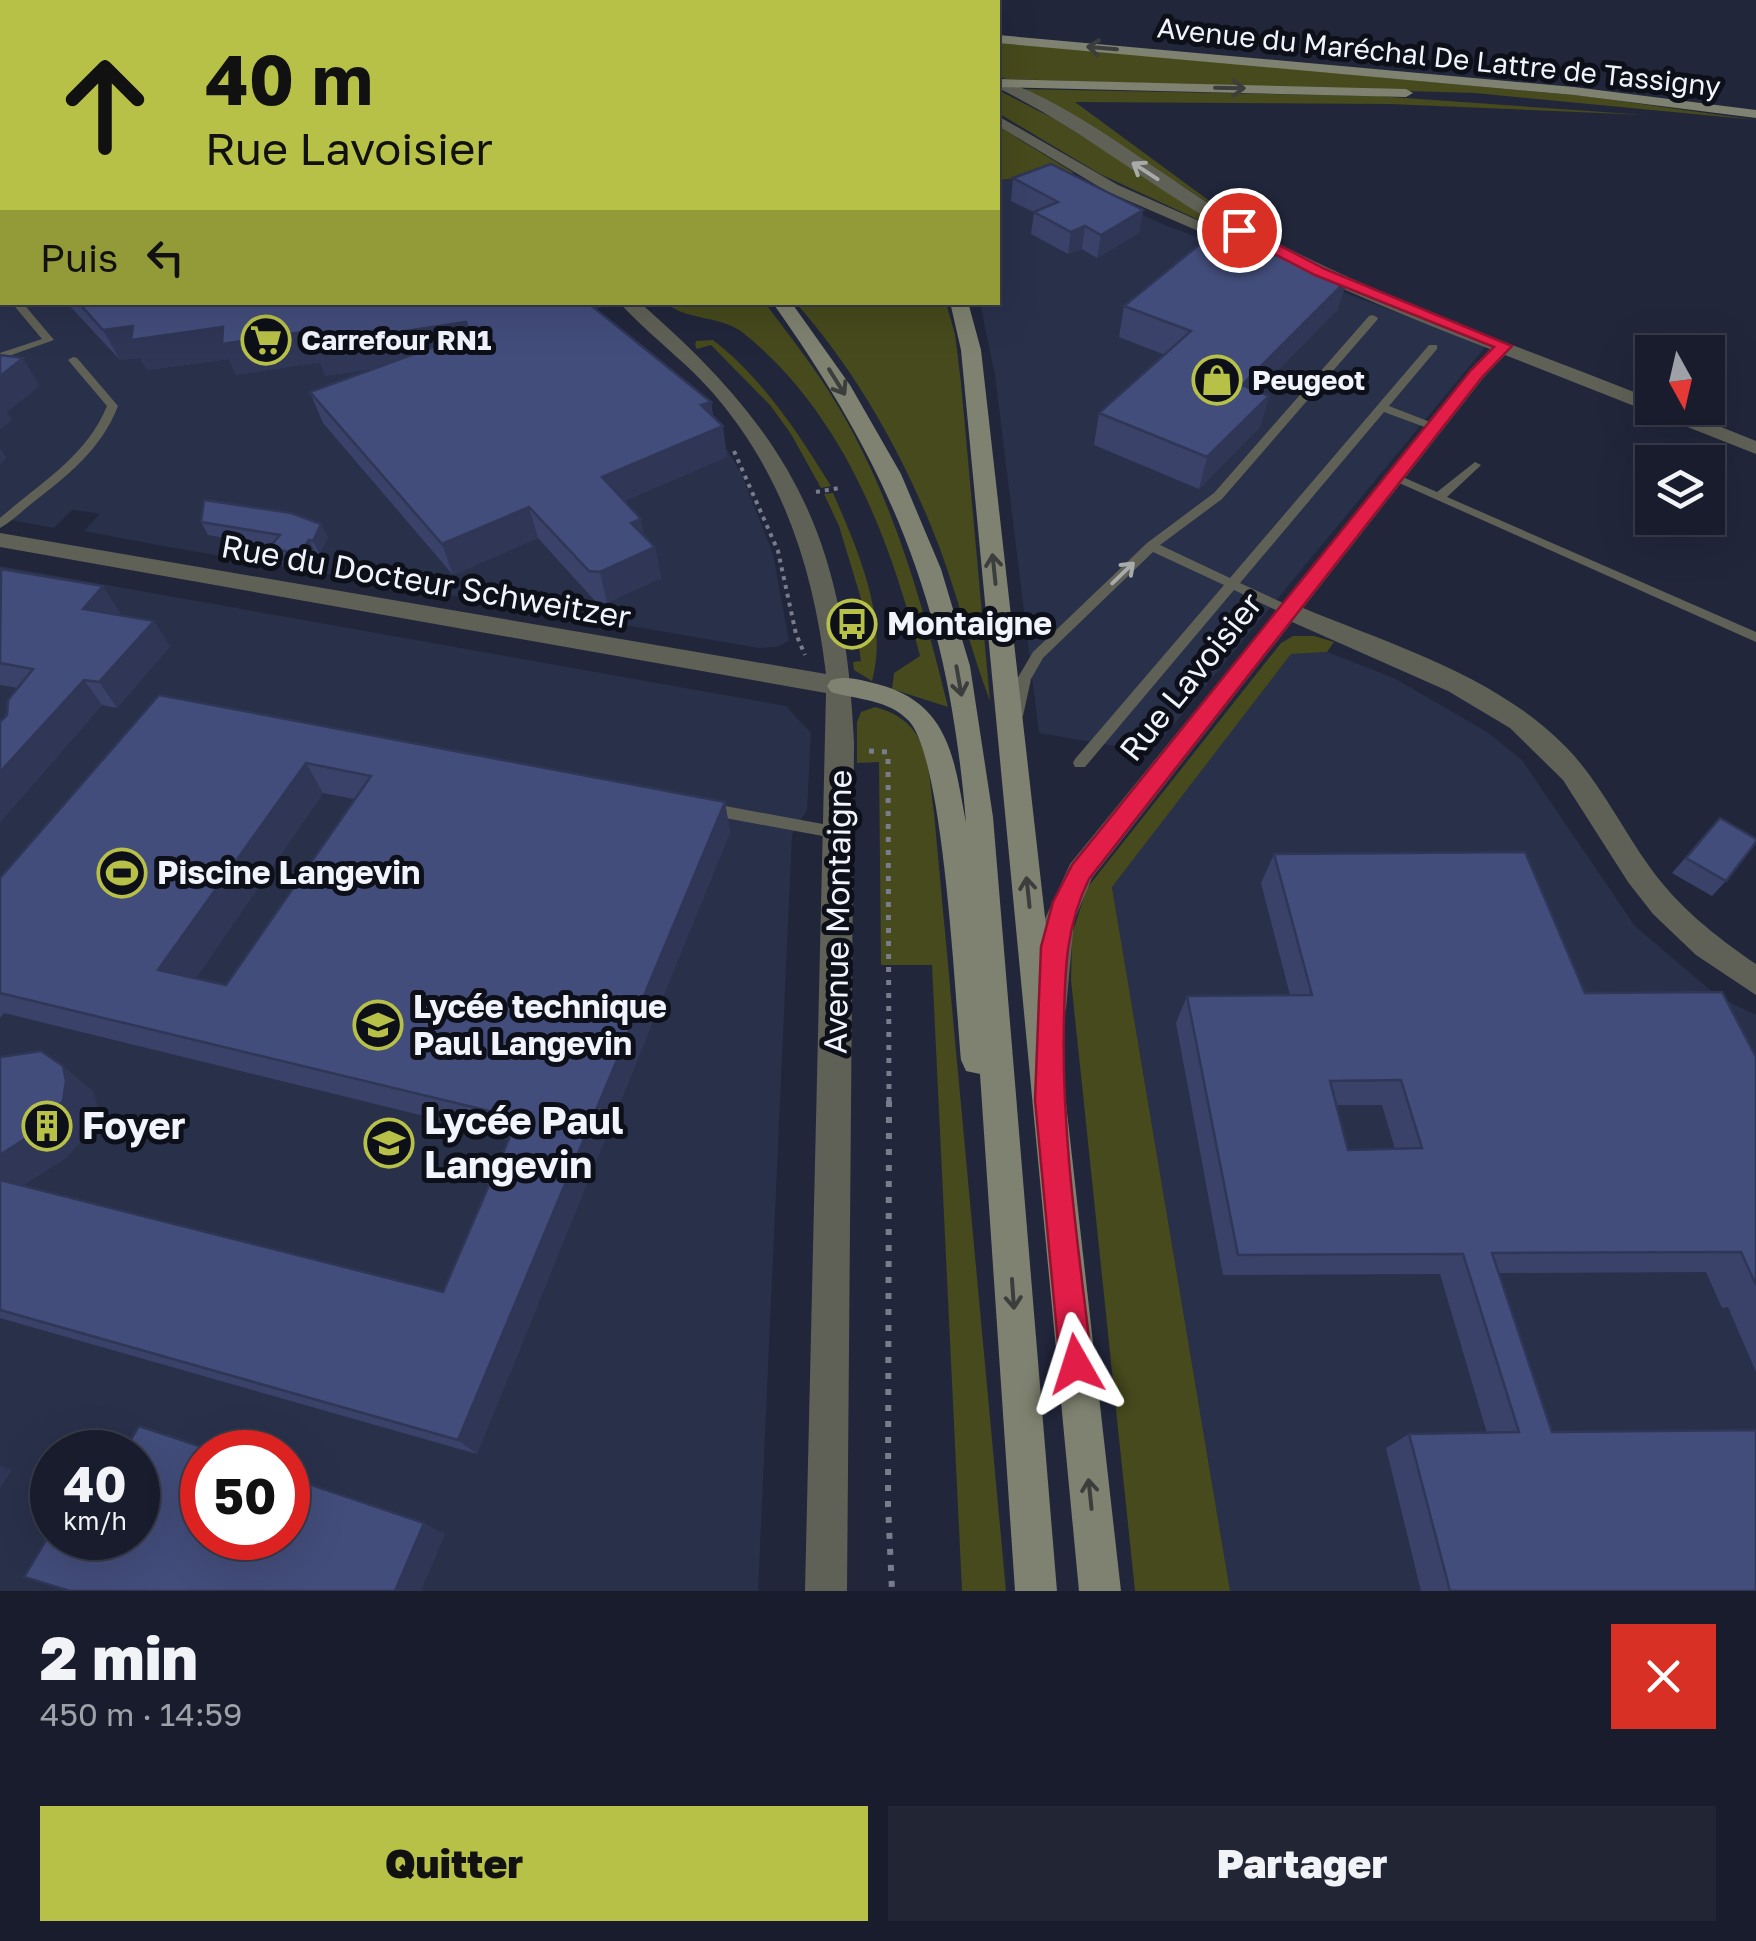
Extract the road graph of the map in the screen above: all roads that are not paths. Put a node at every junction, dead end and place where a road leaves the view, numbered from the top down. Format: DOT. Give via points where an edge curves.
graph roads {
  1 [pos="1000,39"];
  2 [pos="1000,83"];
  3 [pos="1000,84"];
  4 [pos="1756,114"];
  5 [pos="1000,121"];
  6 [pos="1756,124"];
  7 [pos="1320,272"];
  8 [pos="19,305"];
  9 [pos="631,305"];
  10 [pos="783,305"];
  11 [pos="961,305"];
  12 [pos="1374,318"];
  13 [pos="1504,346"];
  14 [pos="1433,348"];
  15 [pos="0,356"];
  16 [pos="73,360"];
  17 [pos="1635,399"];
  18 [pos="1382,407"];
  19 [pos="1699,425"];
  20 [pos="1434,427"];
  21 [pos="1756,448"];
  22 [pos="1475,466"];
  23 [pos="1394,478"];
  24 [pos="1439,497"];
  25 [pos="0,524"];
  26 [pos="0,540"];
  27 [pos="1151,546"];
  28 [pos="1232,584"];
  29 [pos="1289,611"];
  30 [pos="1756,637"];
  31 [pos="840,686"];
  32 [pos="1012,734"];
  33 [pos="1080,764"];
  34 [pos="684,804"];
  35 [pos="840,833"];
  36 [pos="1756,981"];
  37 [pos="1048,1100"];
  38 [pos="1005,1196"];
  39 [pos="826,1591"];
  40 [pos="1036,1591"];
  41 [pos="1100,1591"];
  4 -- 1 [label="main road, Avenue du Maréchal De Lattre de Tassigny, one-way" via="1585,92"];
  2 -- 6 [label="main road, Avenue du Maréchal De Lattre de Tassigny, one-way" via="1460,96"];
  7 -- 3 [label="street, one-way"];
  5 -- 7 [label="street" via="1140,201"];
  7 -- 13 [label="street"];
  8 -- 15 [label="lane" via="48,340"];
  9 -- 31 [label="street, Avenue Montaigne" via="707,370 772,458 818,566"];
  10 -- 38 [label="main road, one-way" via="829,368 888,472 957,666 976,812"];
  32 -- 11 [label="main road, one-way"];
  12 -- 27 [label="lane" via="1218,496"];
  13 -- 17 [label="street"];
  13 -- 20 [label="street, Rue Lavoisier"];
  14 -- 18 [label="lane"];
  16 -- 25 [label="lane" via="112,406 107,426"];
  18 -- 20 [label="lane"];
  18 -- 28 [label="lane"];
  19 -- 21 [label="street"];
  20 -- 23 [label="street, Rue Lavoisier"];
  22 -- 24 [label="lane"];
  23 -- 24 [label="lane"];
  23 -- 29 [label="street, Rue Lavoisier"];
  24 -- 30 [label="lane"];
  26 -- 31 [label="street, Rue du Docteur Schweitzer"];
  27 -- 28 [label="lane"];
  32 -- 27 [label="lane, one-way" via="1024,680 1038,654"];
  28 -- 29 [label="lane"];
  28 -- 33 [label="lane"];
  29 -- 36 [label="street" via="1513,716 1565,762 1676,920"];
  29 -- 37 [label="street, Rue Lavoisier" via="1072,886 1053,947"];
  31 -- 35 [label="street, Avenue Montaigne"];
  31 -- 38 [label="main road" via="905,703 936,741 981,1087"];
  37 -- 32 [label="main road, one-way"];
  34 -- 35 [label="lane"];
  35 -- 39 [label="street, Avenue Montaigne"];
  41 -- 37 [label="main road, one-way"];
  38 -- 40 [label="main road, one-way"];
}
